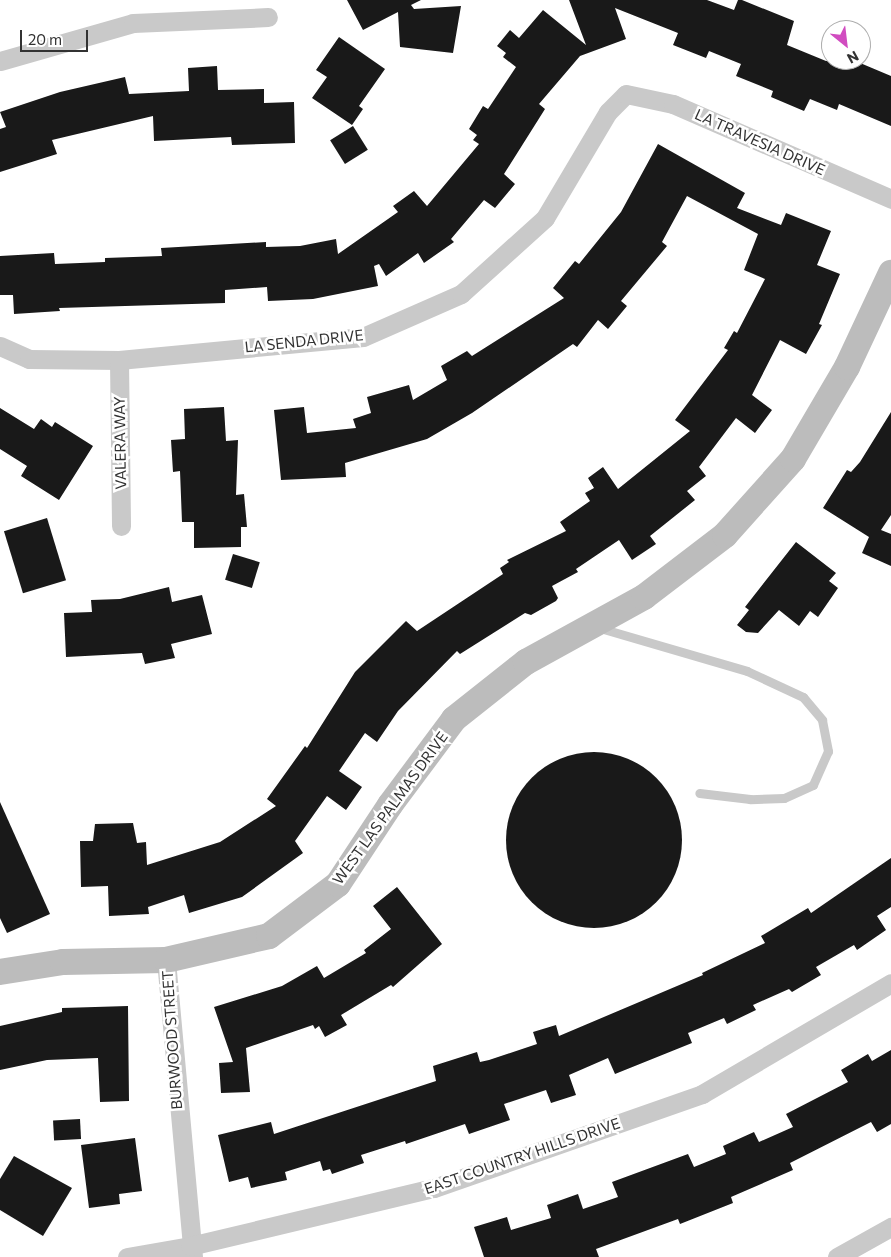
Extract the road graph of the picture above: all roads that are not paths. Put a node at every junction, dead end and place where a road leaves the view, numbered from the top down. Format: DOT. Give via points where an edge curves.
graph roads {
  1 [pos="268,17"];
  2 [pos="0,61"];
  3 [pos="626,94"];
  4 [pos="891,199"];
  5 [pos="891,273"];
  6 [pos="0,346"];
  7 [pos="119,360"];
  8 [pos="121,526"];
  9 [pos="593,626"];
  10 [pos="699,793"];
  11 [pos="166,960"];
  12 [pos="0,972"];
  13 [pos="891,983"];
  14 [pos="891,1227"];
  15 [pos="191,1251"];
  16 [pos="127,1257"];
  17 [pos="837,1257"];
  1 -- 2 [label="street" via="133,23"];
  3 -- 4 [label="street, LA TRAVESIA DRIVE" via="673,104"];
  3 -- 7 [label="street, LA SENDA DRIVE" via="608,112 545,218 461,294 363,337"];
  5 -- 9 [label="street, WEST LAS PALMAS DRIVE" via="847,367 793,459 724,535 644,597"];
  6 -- 7 [label="street, LA SENDA DRIVE" via="29,358"];
  7 -- 8 [label="street, VALERA WAY"];
  9 -- 10 [label="lane" via="747,671 803,697 822,720 828,751 813,785 784,798 750,799"];
  9 -- 11 [label="street, WEST LAS PALMAS DRIVE" via="526,662 454,719 390,805 338,884 269,936"];
  11 -- 12 [label="street, WEST LAS PALMAS DRIVE" via="63,962"];
  11 -- 15 [label="street, BURWOOD STREET"];
  13 -- 15 [label="street, EAST COUNTRY HILLS DRIVE" via="702,1094 434,1188"];
  14 -- 17 [label="street"];
  15 -- 16 [label="street, EAST COUNTRY HILLS DRIVE"];
}
